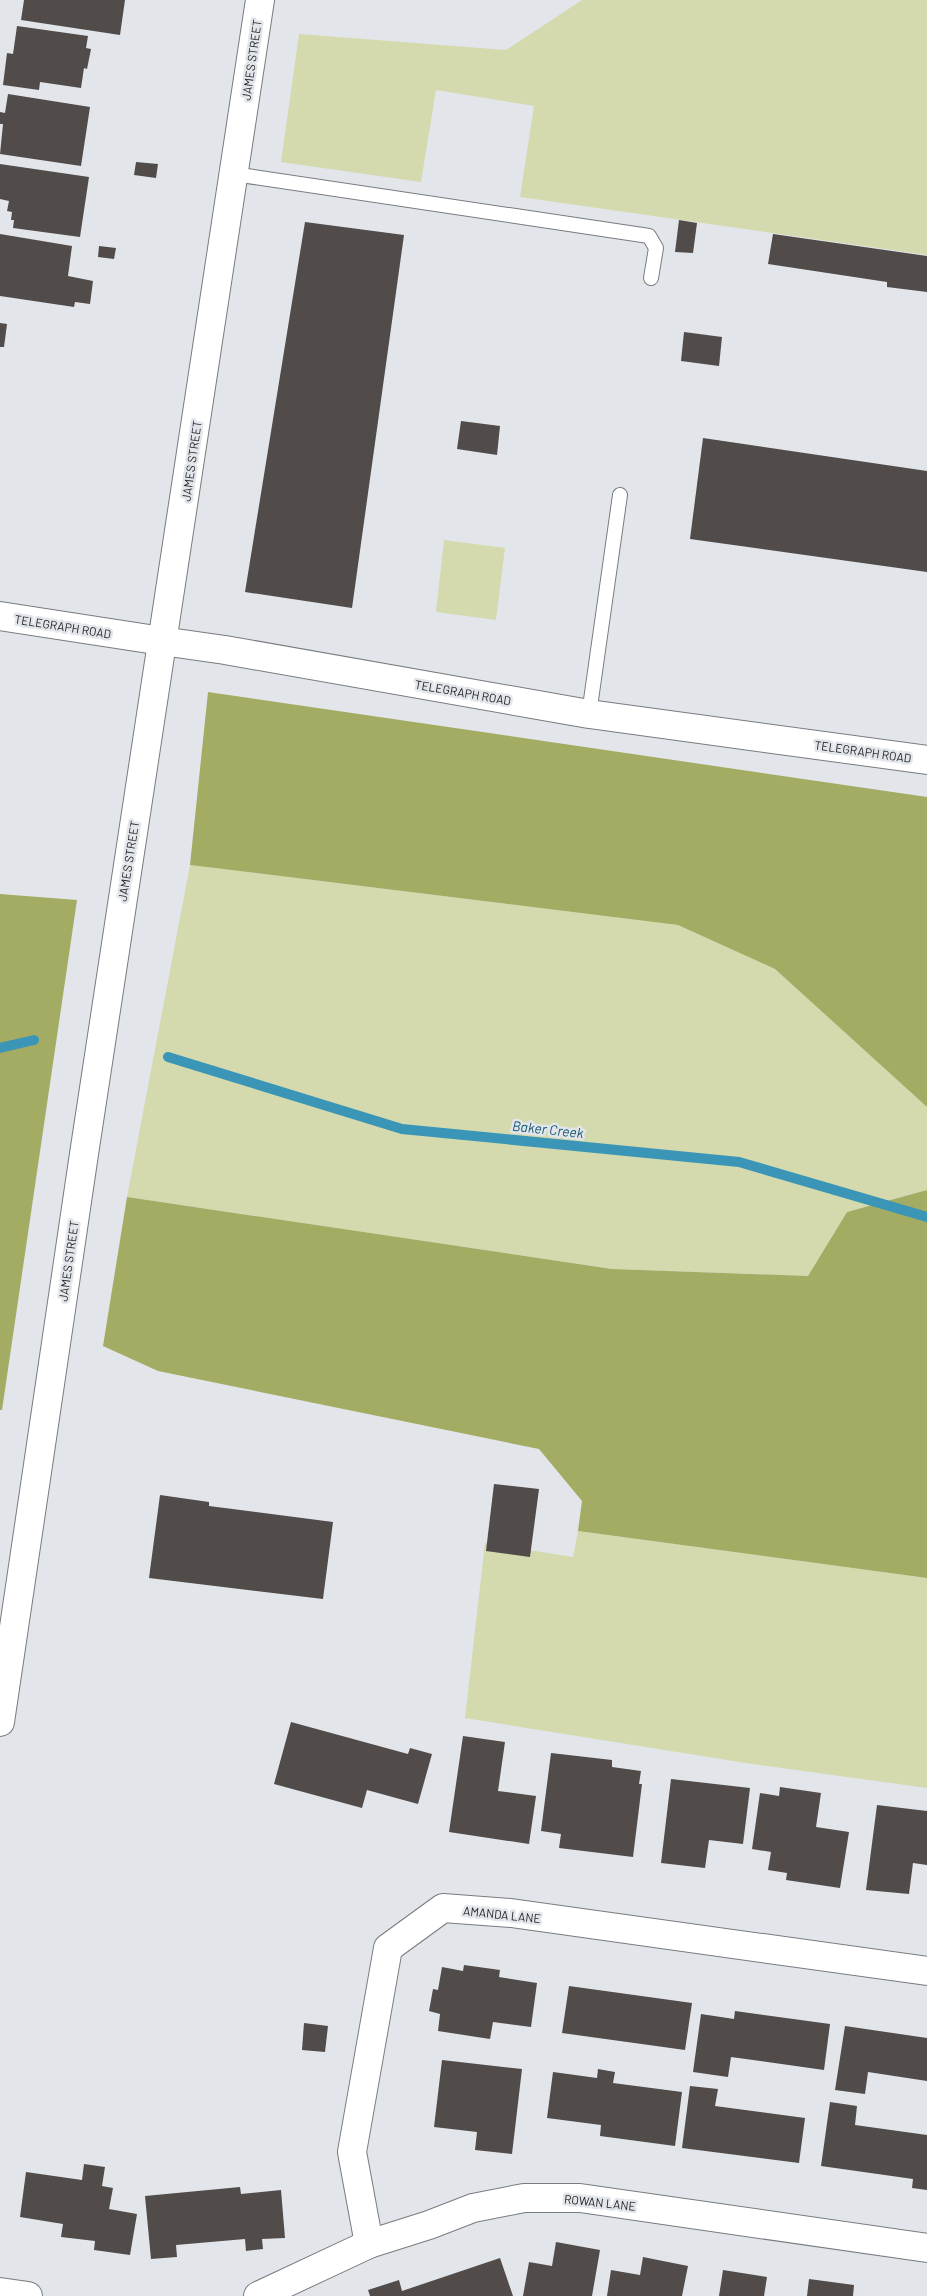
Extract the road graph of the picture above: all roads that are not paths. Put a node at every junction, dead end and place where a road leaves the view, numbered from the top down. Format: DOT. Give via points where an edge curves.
graph roads {
  1 [pos="260,0"];
  2 [pos="234,174"];
  3 [pos="651,278"];
  4 [pos="620,495"];
  5 [pos="0,616"];
  6 [pos="162,641"];
  7 [pos="589,714"];
  8 [pos="927,760"];
  9 [pos="0,1722"];
  10 [pos="927,1971"];
  11 [pos="369,2244"];
  12 [pos="927,2248"];
  13 [pos="0,2292"];
  14 [pos="28,2296"];
  15 [pos="258,2296"];
  1 -- 2 [label="street, JAMES STREET"];
  2 -- 3 [label="lane" via="649,236 656,248"];
  2 -- 6 [label="street, JAMES STREET"];
  4 -- 7 [label="lane"];
  5 -- 6 [label="street, TELEGRAPH ROAD"];
  6 -- 7 [label="street, TELEGRAPH ROAD"];
  6 -- 9 [label="street, JAMES STREET"];
  7 -- 8 [label="street, TELEGRAPH ROAD"];
  10 -- 11 [label="street, AMANDA LANE" via="511,1913 443,1908 388,1948 352,2152"];
  11 -- 12 [label="street, ROWAN LANE" via="429,2226 473,2208 524,2198 580,2198"];
  11 -- 15 [label="street, ROWAN LANE"];
  13 -- 14 [label="street"];
}
